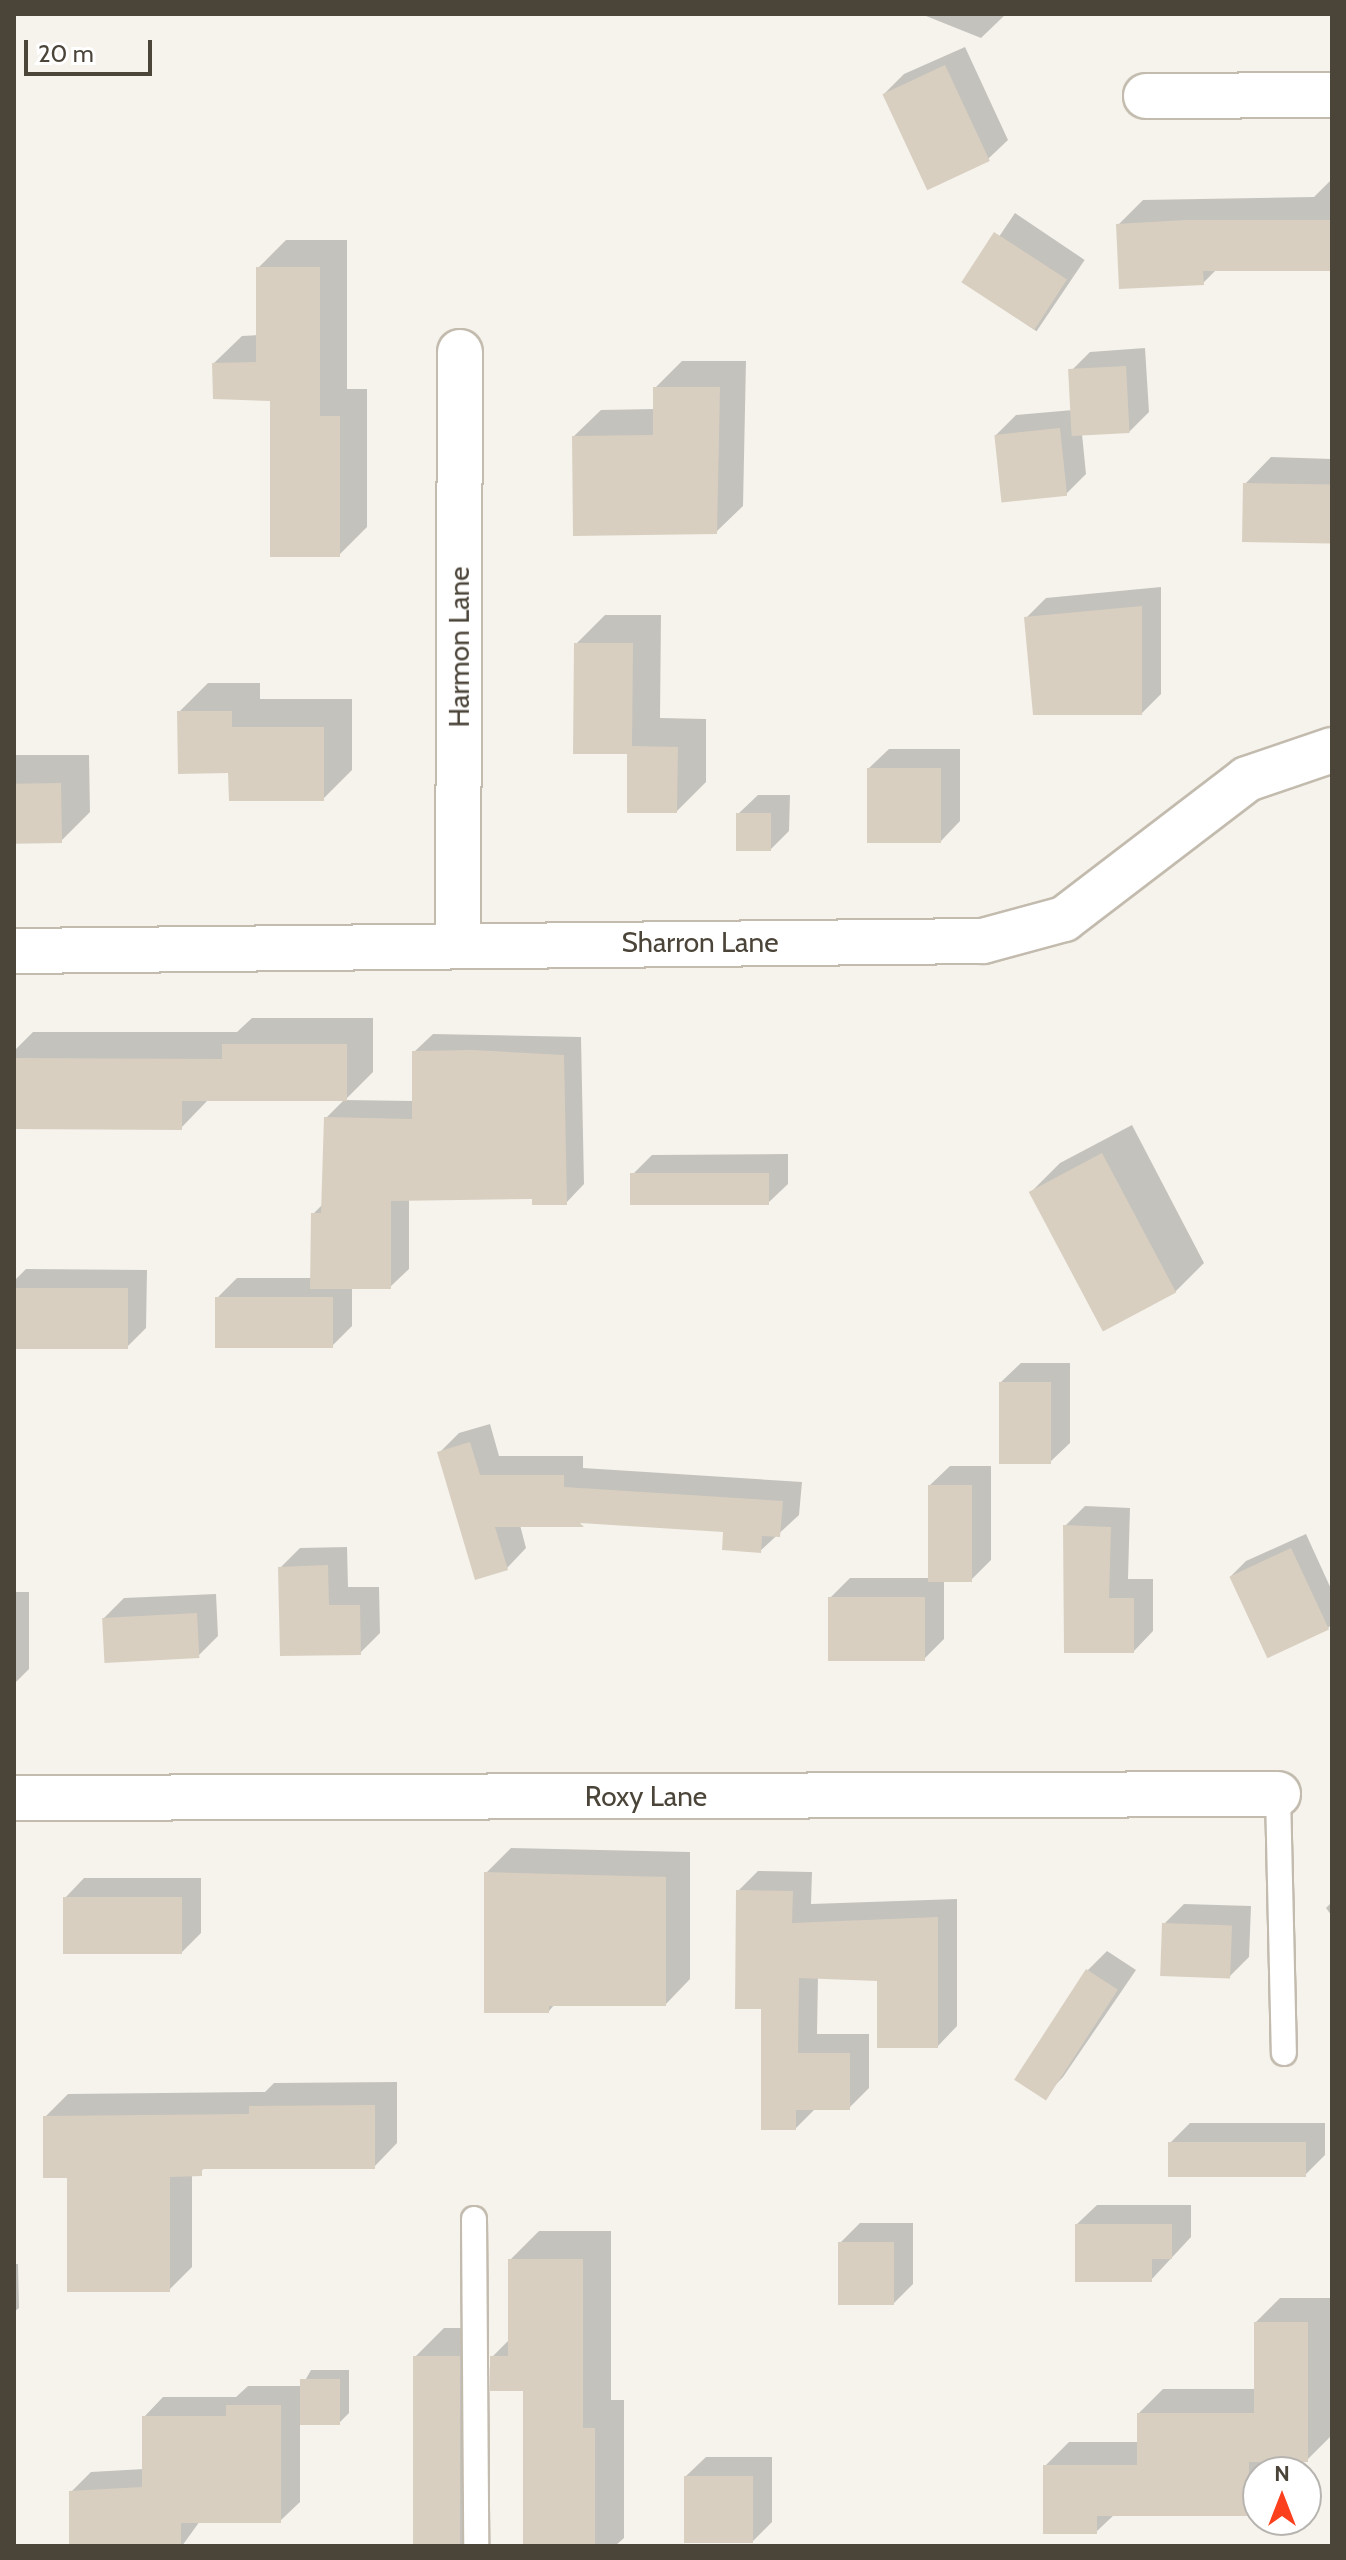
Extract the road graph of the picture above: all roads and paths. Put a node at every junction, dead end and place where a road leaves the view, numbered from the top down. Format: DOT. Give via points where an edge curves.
graph roads {
  1 [pos="1332,95"];
  2 [pos="1146,96"];
  3 [pos="460,352"];
  4 [pos="1332,750"];
  5 [pos="458,943"];
  6 [pos="14,951"];
  7 [pos="1278,1794"];
  8 [pos="14,1798"];
  9 [pos="1284,2053"];
  10 [pos="474,2219"];
  11 [pos="476,2546"];
  1 -- 2 [label="street"];
  3 -- 5 [label="street, Harmon Lane"];
  4 -- 5 [label="street, Sharron Lane" via="1247,779 1064,919 983,941"];
  5 -- 6 [label="street, Sharron Lane"];
  7 -- 8 [label="street, Roxy Lane"];
  7 -- 9 [label="lane"];
  10 -- 11 [label="lane"];
}
